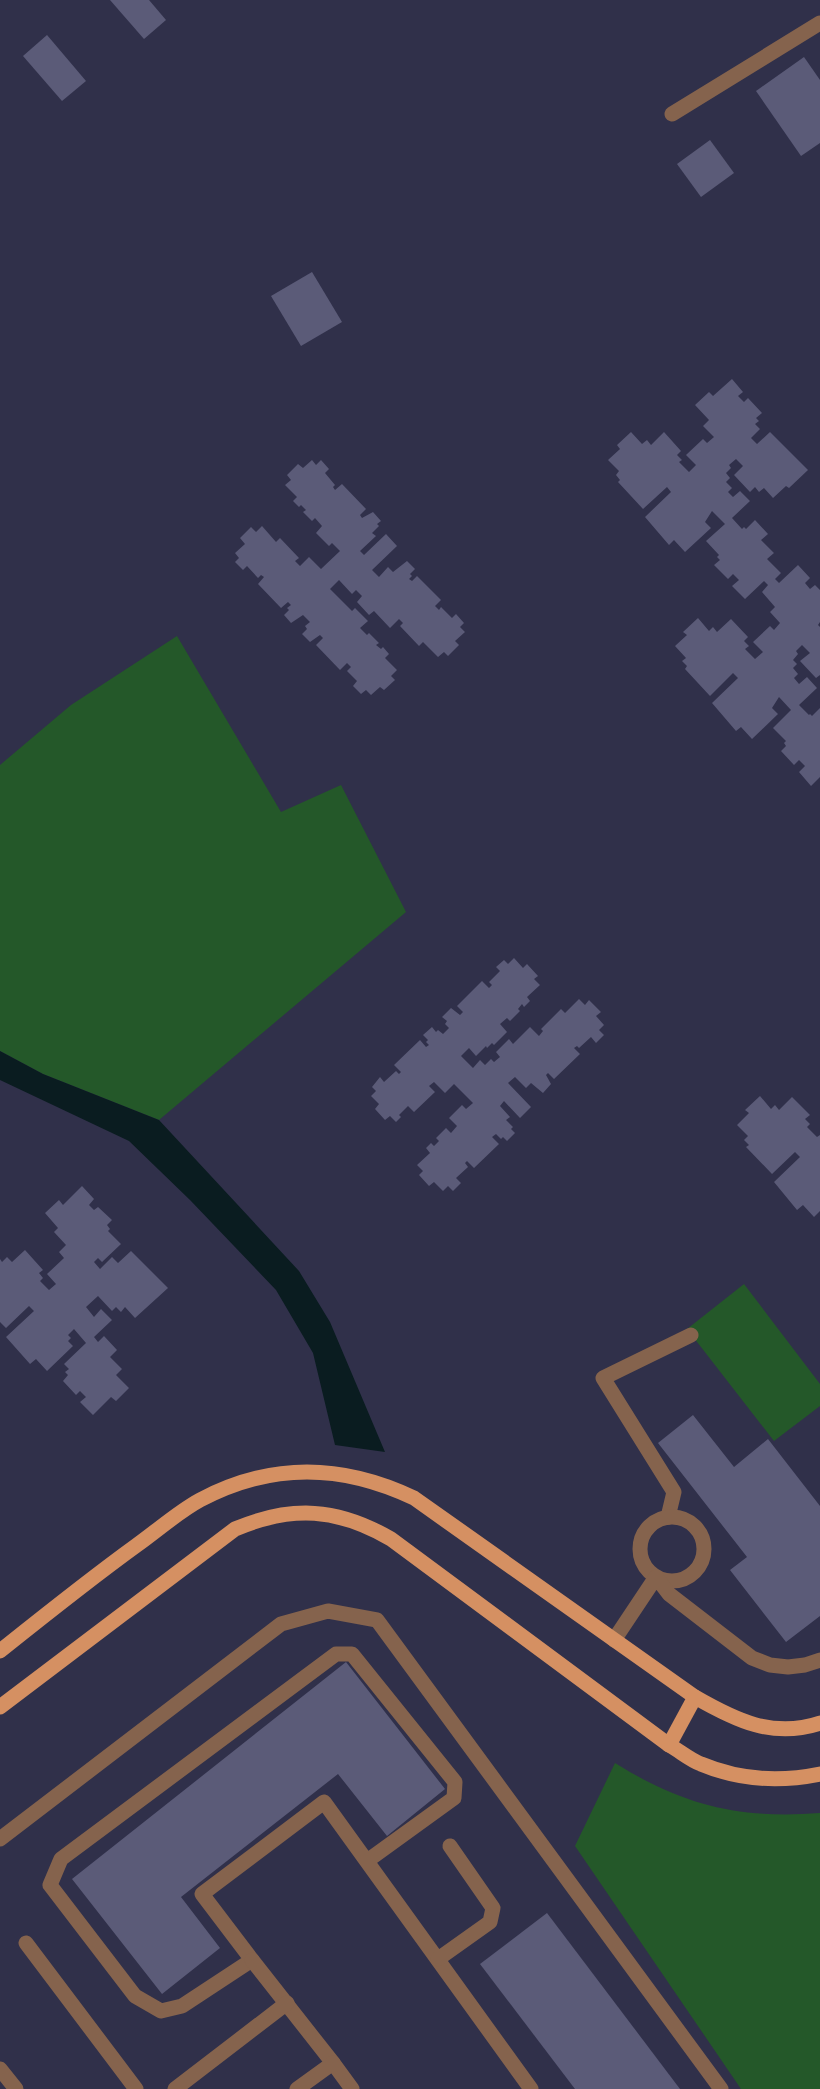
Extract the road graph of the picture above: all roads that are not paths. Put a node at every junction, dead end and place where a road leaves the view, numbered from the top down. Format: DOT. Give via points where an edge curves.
graph roads {
  1 [pos="820,23"];
  2 [pos="672,114"];
  3 [pos="691,1335"];
  4 [pos="668,1517"];
  5 [pos="657,1577"];
  6 [pos="614,1640"];
  7 [pos="0,1651"];
  8 [pos="820,1660"];
  9 [pos="695,1697"];
  10 [pos="0,1707"];
  11 [pos="820,1723"];
  12 [pos="669,1745"];
  13 [pos="820,1774"];
  14 [pos="0,1839"];
  15 [pos="450,1846"];
  16 [pos="367,1861"];
  17 [pos="26,1943"];
  18 [pos="438,1959"];
  19 [pos="252,1960"];
  20 [pos="286,2003"];
  21 [pos="333,2063"];
  22 [pos="0,2069"];
  23 [pos="16,2089"];
  24 [pos="136,2089"];
  25 [pos="175,2089"];
  26 [pos="297,2089"];
  27 [pos="352,2089"];
  28 [pos="531,2089"];
  29 [pos="721,2089"];
  1 -- 2 [label="street"];
  3 -- 4 [label="street" via="603,1378 674,1492"];
  4 -- 5 [label="street" via="650,1526 640,1544 643,1564"];
  4 -- 5 [label="street" via="688,1521 702,1537 704,1548 690,1575 669,1581"];
  5 -- 6 [label="street"];
  5 -- 8 [label="street" via="669,1594 752,1658 788,1667"];
  6 -- 7 [label="main road" via="414,1498 361,1478 305,1471 249,1479 198,1502"];
  6 -- 9 [label="main road"];
  9 -- 11 [label="main road" via="729,1716 769,1729 790,1730"];
  9 -- 12 [label="main road"];
  10 -- 12 [label="main road" via="235,1529 278,1515 322,1513 370,1526 391,1539"];
  12 -- 13 [label="main road" via="700,1764 750,1777 802,1778"];
  14 -- 29 [label="street" via="281,1624 328,1611 376,1620"];
  15 -- 18 [label="street" via="493,1908 490,1922"];
  16 -- 18 [label="street"];
  16 -- 19 [label="street" via="324,1802 202,1894"];
  16 -- 19 [label="street" via="454,1798 455,1782 352,1654 336,1654 61,1859 50,1886 135,1996 161,2010 182,2006"];
  17 -- 24 [label="street"];
  18 -- 28 [label="street"];
  19 -- 20 [label="street"];
  20 -- 21 [label="street"];
  20 -- 25 [label="street"];
  21 -- 26 [label="street"];
  21 -- 27 [label="street"];
  22 -- 23 [label="street"];
}
